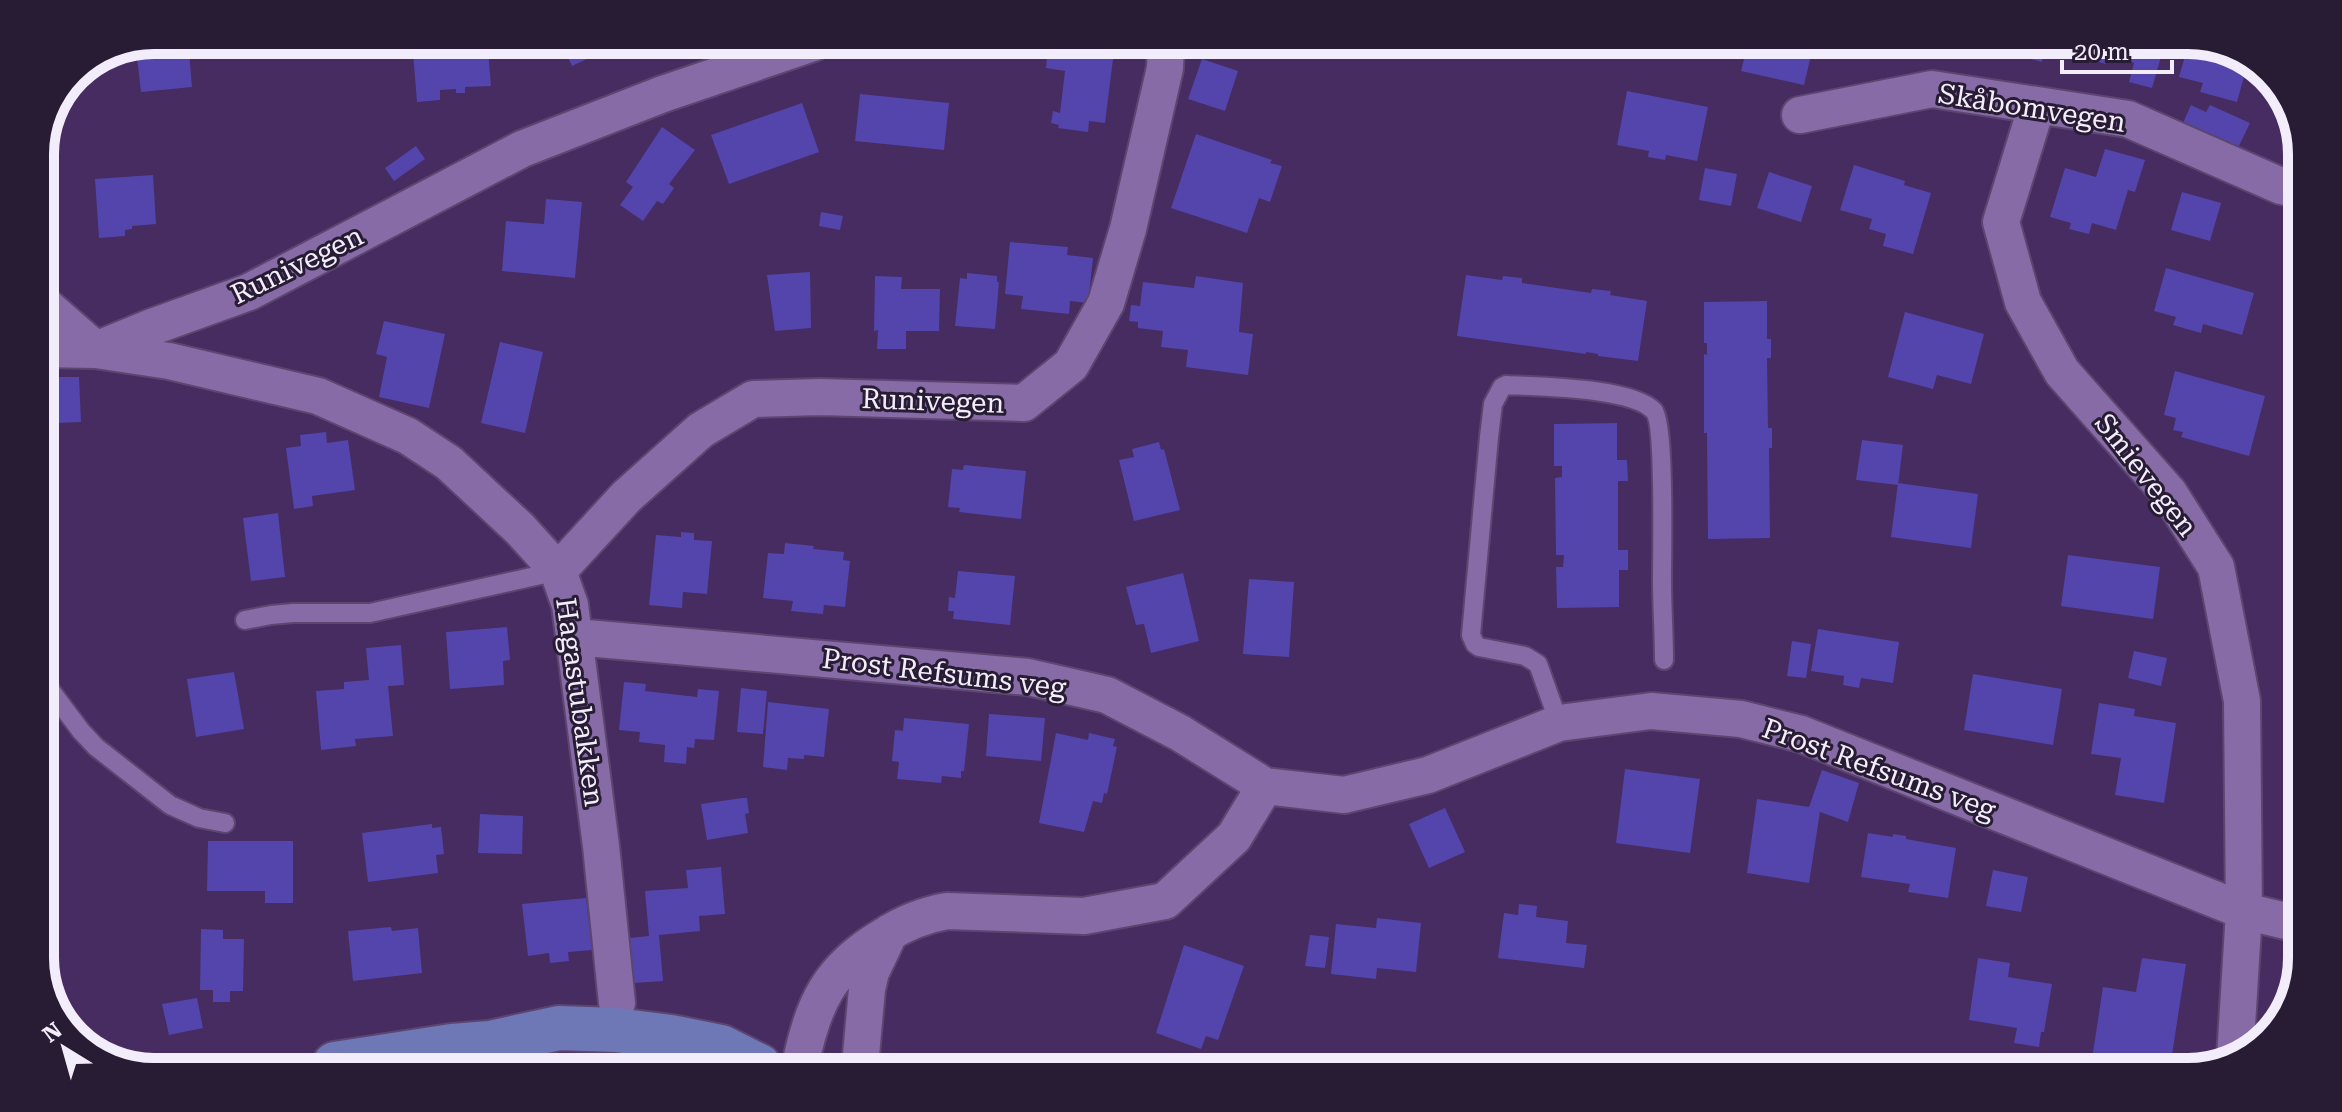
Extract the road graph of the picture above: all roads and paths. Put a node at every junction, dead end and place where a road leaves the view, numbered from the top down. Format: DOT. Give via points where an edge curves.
graph roads {
  1 [pos="781,54"];
  2 [pos="1166,54"];
  3 [pos="2037,105"];
  4 [pos="1800,115"];
  5 [pos="2288,187"];
  6 [pos="54,313"];
  7 [pos="54,349"];
  8 [pos="96,350"];
  9 [pos="558,571"];
  10 [pos="245,620"];
  11 [pos="575,637"];
  12 [pos="1664,660"];
  13 [pos="54,695"];
  14 [pos="1559,723"];
  15 [pos="1265,786"];
  16 [pos="225,823"];
  17 [pos="2244,911"];
  18 [pos="2288,922"];
  19 [pos="890,932"];
  20 [pos="617,1003"];
  21 [pos="490,1043"];
  22 [pos="2236,1045"];
  23 [pos="374,1058"];
  24 [pos="608,1058"];
  25 [pos="743,1058"];
  26 [pos="802,1058"];
  27 [pos="861,1058"];
  1 -- 8 [label="street, Runivegen" via="522,149 249,292"];
  2 -- 9 [label="street, Runivegen" via="1128,229 1106,303 1071,365 1024,403 753,399 701,430 626,497"];
  3 -- 4 [label="street, Skåbomvegen" via="1932,89"];
  3 -- 5 [label="street, Skåbomvegen" via="2128,119"];
  3 -- 17 [label="street, Smievegen" via="2001,222 2023,302 2062,372 2169,493 2216,567 2242,701"];
  6 -- 8 [label="street"];
  7 -- 8 [label="street, Runivegen"];
  8 -- 9 [label="street, Hagastubakken" via="169,361 318,396 408,436 449,463"];
  9 -- 10 [label="lane" via="370,613 293,613"];
  9 -- 11 [label="street, Hagastubakken"];
  11 -- 15 [label="street, Prost Refsums veg" via="1028,677 1107,695"];
  11 -- 20 [label="street, Hagastubakken"];
  12 -- 14 [label="lane" via="1657,417 1628,397 1502,387 1493,404 1471,635 1479,647 1525,656 1538,664"];
  13 -- 16 [label="lane" via="96,747 170,805"];
  14 -- 15 [label="street, Prost Refsums veg" via="1428,775 1344,795"];
  14 -- 17 [label="street, Prost Refsums veg" via="1651,711 1741,719 1801,734"];
  15 -- 19 [label="street" via="1234,837 1165,901 1084,916 947,911"];
  17 -- 18 [label="street, Prost Refsums veg"];
  17 -- 22 [label="street, Smievegen"];
  19 -- 26 [label="street" via="835,975 814,1015"];
  19 -- 27 [label="street" via="867,989"];
  21 -- 23 [label="main road"];
  21 -- 24 [label="main road"];
  21 -- 25 [label="main road" via="559,1028 616,1030 721,1047"];
}
